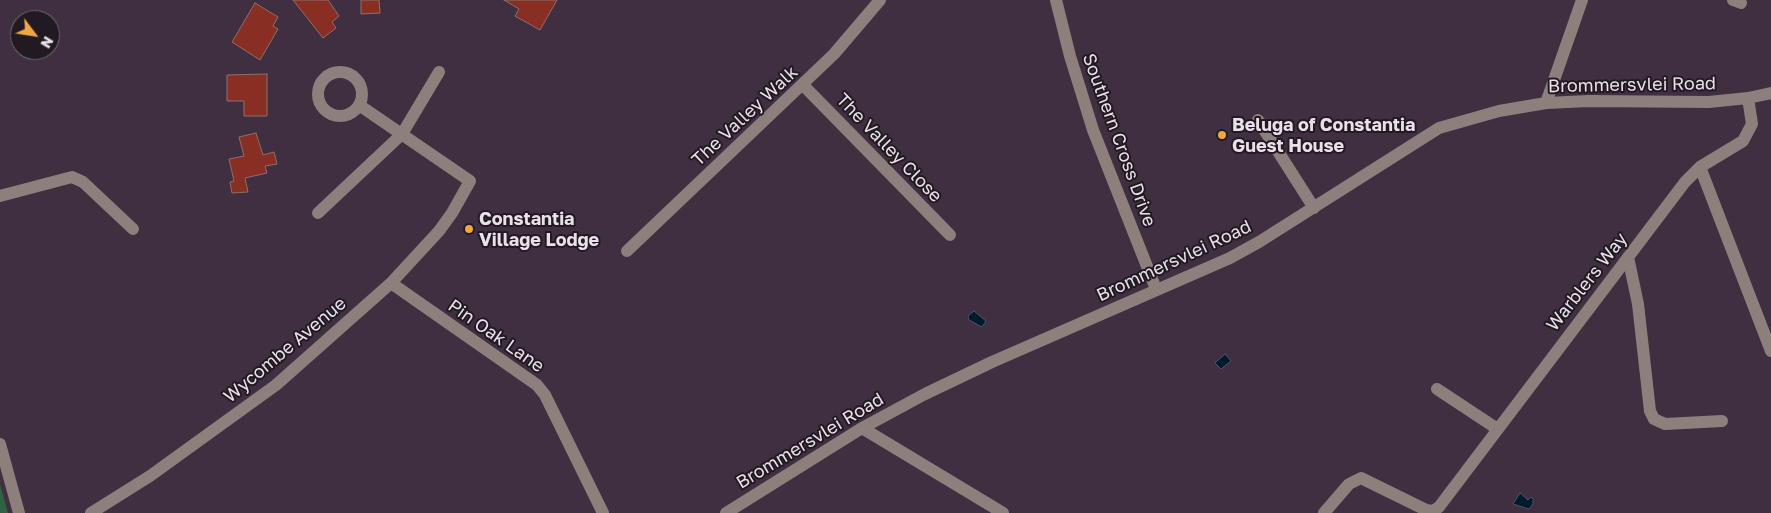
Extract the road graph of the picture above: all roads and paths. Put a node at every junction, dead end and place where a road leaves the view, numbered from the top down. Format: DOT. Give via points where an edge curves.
graph roads {
  1 [pos="880,0"];
  2 [pos="1056,0"];
  3 [pos="1582,0"];
  4 [pos="439,72"];
  5 [pos="803,85"];
  6 [pos="1771,93"];
  7 [pos="1748,98"];
  8 [pos="1546,103"];
  9 [pos="358,105"];
  10 [pos="1258,120"];
  11 [pos="402,134"];
  12 [pos="1700,167"];
  13 [pos="0,196"];
  14 [pos="1314,208"];
  15 [pos="318,213"];
  16 [pos="133,229"];
  17 [pos="950,235"];
  18 [pos="627,251"];
  19 [pos="1628,257"];
  20 [pos="390,283"];
  21 [pos="1156,290"];
  22 [pos="1771,351"];
  23 [pos="1437,389"];
  24 [pos="1722,421"];
  25 [pos="862,428"];
  26 [pos="1496,428"];
  27 [pos="0,444"];
  28 [pos="19,513"];
  29 [pos="91,513"];
  30 [pos="603,513"];
  31 [pos="726,513"];
  32 [pos="1003,513"];
  33 [pos="1324,513"];
  1 -- 5 [label="street, The Valley Walk"];
  2 -- 21 [label="street, Southern Cross Drive" via="1093,130"];
  3 -- 8 [label="street"];
  4 -- 11 [label="street"];
  5 -- 17 [label="street, The Valley Close"];
  5 -- 18 [label="street, The Valley Walk"];
  6 -- 7 [label="street, Brommersvlei Road"];
  7 -- 8 [label="street, Brommersvlei Road" via="1709,102"];
  7 -- 12 [label="street, Warblers Way" via="1752,124 1743,141"];
  8 -- 14 [label="street, Brommersvlei Road" via="1499,110 1439,128"];
  9 -- 11 [label="street"];
  10 -- 14 [label="street"];
  11 -- 15 [label="street"];
  11 -- 20 [label="street, Wycombe Avenue" via="470,181 439,231"];
  12 -- 19 [label="street, Warblers Way"];
  12 -- 22 [label="street"];
  13 -- 16 [label="street" via="72,177 83,182"];
  14 -- 21 [label="street, Brommersvlei Road" via="1230,258"];
  19 -- 24 [label="street" via="1638,304 1650,411 1654,419 1665,424"];
  19 -- 26 [label="street, Warblers Way"];
  20 -- 29 [label="street, Wycombe Avenue" via="276,385 150,476"];
  20 -- 30 [label="street, Pin Oak Lane" via="537,385"];
  21 -- 25 [label="street, Brommersvlei Road" via="992,362"];
  23 -- 26 [label="street"];
  25 -- 31 [label="street, Brommersvlei Road"];
  25 -- 32 [label="street"];
  26 -- 33 [label="street, Warblers Way" via="1439,507 1431,512 1361,478 1356,479"];
  27 -- 28 [label="street"];
}
